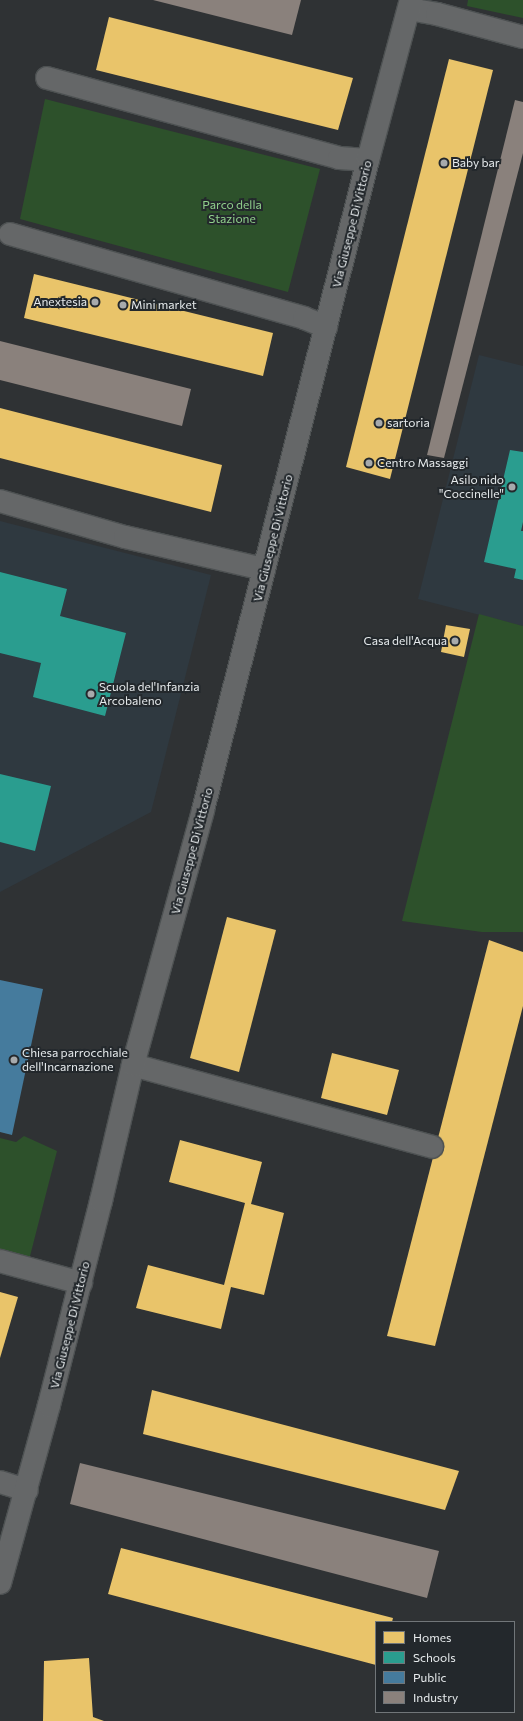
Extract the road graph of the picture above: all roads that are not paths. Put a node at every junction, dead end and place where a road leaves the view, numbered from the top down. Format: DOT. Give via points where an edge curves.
graph roads {
  1 [pos="410,4"];
  2 [pos="523,37"];
  3 [pos="47,78"];
  4 [pos="368,160"];
  5 [pos="10,234"];
  6 [pos="326,327"];
  7 [pos="0,501"];
  8 [pos="264,570"];
  9 [pos="133,1066"];
  10 [pos="432,1147"];
  11 [pos="0,1261"];
  12 [pos="81,1283"];
  13 [pos="0,1482"];
  14 [pos="27,1490"];
  15 [pos="0,1583"];
  1 -- 2 [label="street, Via Giuseppe Di Vittorio"];
  1 -- 4 [label="street, Via Giuseppe Di Vittorio"];
  3 -- 4 [label="street" via="339,158"];
  4 -- 6 [label="street, Via Giuseppe Di Vittorio"];
  5 -- 6 [label="street" via="304,318"];
  6 -- 8 [label="street, Via Giuseppe Di Vittorio"];
  7 -- 8 [label="street" via="125,537"];
  8 -- 9 [label="street, Via Giuseppe Di Vittorio" via="191,856"];
  9 -- 10 [label="street"];
  9 -- 12 [label="street, Via Giuseppe Di Vittorio"];
  11 -- 12 [label="street"];
  12 -- 14 [label="street, Via Giuseppe Di Vittorio"];
  13 -- 14 [label="street"];
  14 -- 15 [label="street, Via Giuseppe Di Vittorio"];
}
